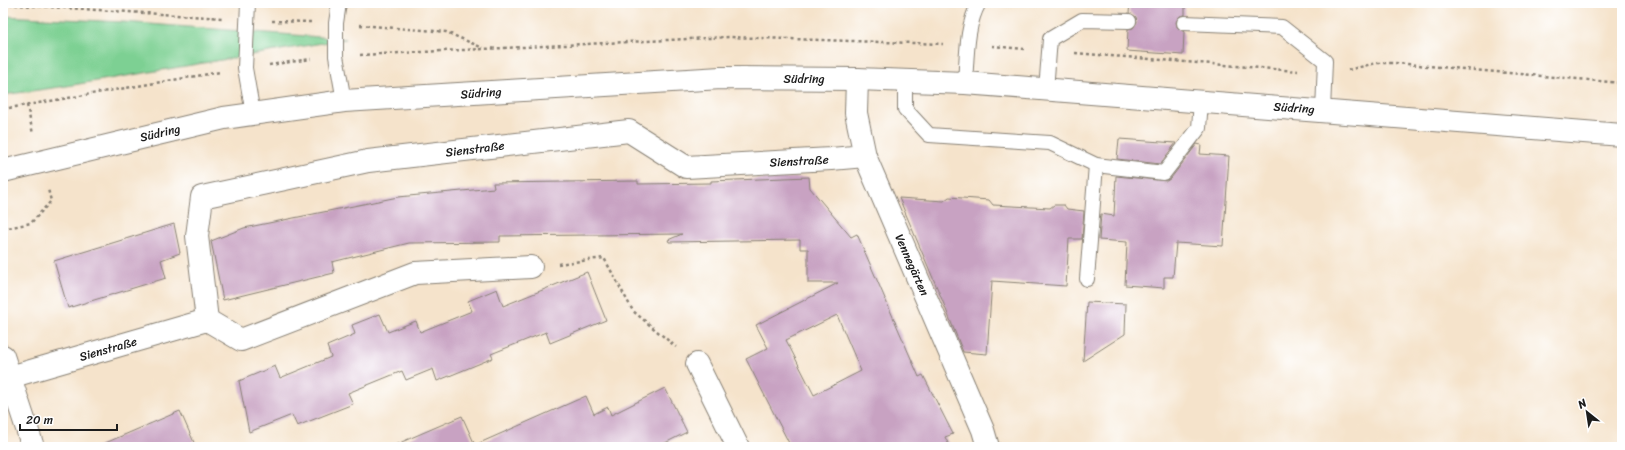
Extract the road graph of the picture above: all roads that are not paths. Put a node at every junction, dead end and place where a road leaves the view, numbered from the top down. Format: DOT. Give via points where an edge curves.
graph roads {
  1 [pos="248,3"];
  2 [pos="339,3"];
  3 [pos="979,3"];
  4 [pos="1129,21"];
  5 [pos="1184,23"];
  6 [pos="857,79"];
  7 [pos="905,81"];
  8 [pos="965,83"];
  9 [pos="1046,90"];
  10 [pos="344,101"];
  11 [pos="1202,101"];
  12 [pos="1323,111"];
  13 [pos="253,114"];
  14 [pos="1622,135"];
  15 [pos="865,156"];
  16 [pos="1096,165"];
  17 [pos="3,171"];
  18 [pos="531,267"];
  19 [pos="1087,279"];
  20 [pos="207,320"];
  21 [pos="3,356"];
  22 [pos="697,364"];
  23 [pos="6,378"];
  24 [pos="33,447"];
  25 [pos="738,447"];
  26 [pos="988,447"];
  1 -- 13 [label="lane" via="245,68"];
  2 -- 10 [label="lane" via="336,56"];
  3 -- 8 [label="lane" via="975,10 968,44"];
  4 -- 9 [label="lane" via="1082,20 1050,39"];
  5 -- 12 [label="lane" via="1282,27 1325,61"];
  6 -- 7 [label="street, Südring"];
  6 -- 10 [label="street, Südring" via="722,78"];
  6 -- 15 [label="street, Vennegärten" via="856,113"];
  7 -- 8 [label="street, Südring"];
  7 -- 16 [label="lane" via="904,109 929,135 1050,143"];
  8 -- 9 [label="street, Südring"];
  9 -- 11 [label="street, Südring"];
  10 -- 13 [label="street, Südring"];
  11 -- 12 [label="street, Südring"];
  11 -- 16 [label="lane" via="1199,128 1164,173"];
  12 -- 14 [label="street, Südring"];
  13 -- 17 [label="street, Südring" via="224,118"];
  15 -- 20 [label="street, Sienstraße" via="686,167 629,131 368,161 202,197 197,236"];
  15 -- 26 [label="street, Vennegärten"];
  16 -- 19 [label="lane"];
  18 -- 20 [label="street" via="415,273 241,340"];
  20 -- 23 [label="street, Sienstraße"];
  21 -- 23 [label="street"];
  22 -- 25 [label="street"];
  23 -- 24 [label="street"];
}
